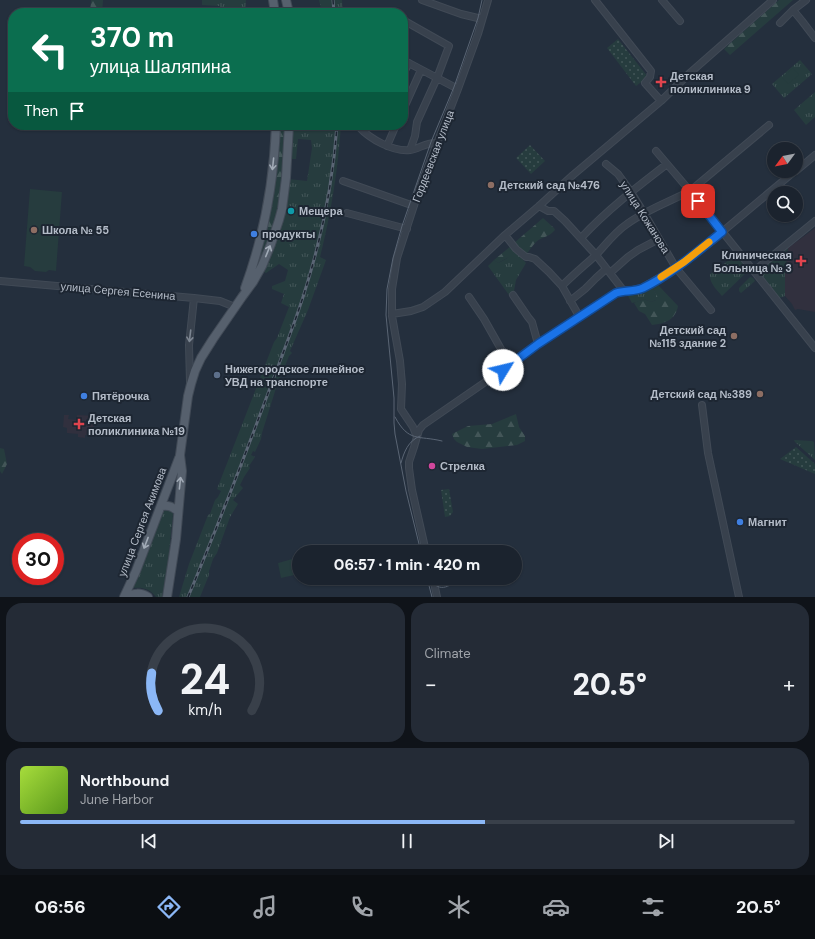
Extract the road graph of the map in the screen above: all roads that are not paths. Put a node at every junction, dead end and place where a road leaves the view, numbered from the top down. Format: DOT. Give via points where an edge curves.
graph roads {
  1 [pos="422,0"];
  2 [pos="488,0"];
  3 [pos="595,0"];
  4 [pos="662,0"];
  5 [pos="773,0"];
  6 [pos="806,0"];
  7 [pos="793,10"];
  8 [pos="482,19"];
  9 [pos="680,21"];
  10 [pos="408,23"];
  11 [pos="780,23"];
  12 [pos="815,38"];
  13 [pos="408,63"];
  14 [pos="421,70"];
  15 [pos="437,78"];
  16 [pos="458,89"];
  17 [pos="408,99"];
  18 [pos="661,101"];
  19 [pos="769,125"];
  20 [pos="276,130"];
  21 [pos="289,130"];
  22 [pos="363,130"];
  23 [pos="394,130"];
  24 [pos="437,143"];
  25 [pos="387,146"];
  26 [pos="410,150"];
  27 [pos="656,151"];
  28 [pos="815,155"];
  29 [pos="606,164"];
  30 [pos="667,164"];
  31 [pos="803,165"];
  32 [pos="788,178"];
  33 [pos="343,181"];
  34 [pos="690,191"];
  35 [pos="631,192"];
  36 [pos="414,206"];
  37 [pos="539,206"];
  38 [pos="347,213"];
  39 [pos="644,213"];
  40 [pos="815,221"];
  41 [pos="406,229"];
  42 [pos="722,232"];
  43 [pos="505,235"];
  44 [pos="581,238"];
  45 [pos="659,239"];
  46 [pos="596,255"];
  47 [pos="257,266"];
  48 [pos="676,268"];
  49 [pos="754,270"];
  50 [pos="608,271"];
  51 [pos="0,281"];
  52 [pos="562,286"];
  53 [pos="623,290"];
  54 [pos="513,295"];
  55 [pos="469,297"];
  56 [pos="194,298"];
  57 [pos="570,301"];
  58 [pos="235,307"];
  59 [pos="710,310"];
  60 [pos="392,315"];
  61 [pos="579,316"];
  62 [pos="538,344"];
  63 [pos="815,348"];
  64 [pos="510,365"];
  65 [pos="190,384"];
  66 [pos="702,405"];
  67 [pos="417,437"];
  68 [pos="180,455"];
  69 [pos="161,506"];
  70 [pos="178,511"];
  71 [pos="424,545"];
  72 [pos="434,585"];
  73 [pos="125,597"];
  74 [pos="148,597"];
  75 [pos="168,597"];
  76 [pos="437,597"];
  77 [pos="739,597"];
  1 -- 8 [label="street"];
  2 -- 8 [label="street, Гордеевская улица"];
  3 -- 18 [label="street" via="651,71 645,83"];
  4 -- 9 [label="street"];
  5 -- 18 [label="street"];
  6 -- 7 [label="street"];
  7 -- 11 [label="street"];
  7 -- 12 [label="street"];
  8 -- 16 [label="street, Гордеевская улица"];
  10 -- 15 [label="street" via="449,46"];
  13 -- 14 [label="street"];
  14 -- 15 [label="street"];
  14 -- 17 [label="street"];
  15 -- 16 [label="street"];
  15 -- 26 [label="street" via="417,122"];
  16 -- 24 [label="street, Гордеевская улица"];
  18 -- 37 [label="street"];
  19 -- 34 [label="street"];
  20 -- 47 [label="main road, улица Сергея Акимова, one-way" via="271,181"];
  47 -- 21 [label="main road, улица Сергея Акимова, one-way" via="271,244 282,209"];
  22 -- 25 [label="street"];
  23 -- 25 [label="street"];
  24 -- 26 [label="street" via="431,142"];
  24 -- 36 [label="street, Гордеевская улица"];
  25 -- 26 [label="street"];
  27 -- 30 [label="street"];
  28 -- 31 [label="street"];
  29 -- 35 [label="street, улица Кожанова" via="618,174"];
  30 -- 34 [label="street"];
  30 -- 35 [label="street"];
  32 -- 42 [label="street"];
  33 -- 36 [label="street"];
  34 -- 39 [label="street"];
  34 -- 42 [label="street"];
  35 -- 39 [label="street, улица Кожанова"];
  35 -- 44 [label="street"];
  36 -- 41 [label="street, Гордеевская улица"];
  37 -- 43 [label="street"];
  37 -- 44 [label="street" via="554,212"];
  38 -- 41 [label="street"];
  39 -- 45 [label="street, улица Кожанова"];
  39 -- 46 [label="street" via="626,224"];
  40 -- 49 [label="street"];
  41 -- 60 [label="street, Гордеевская улица" via="392,289"];
  42 -- 48 [label="street"];
  42 -- 49 [label="street"];
  43 -- 52 [label="street" via="516,249 526,257 534,259"];
  43 -- 60 [label="street" via="438,297 423,307"];
  44 -- 46 [label="street"];
  45 -- 48 [label="street, улица Кожанова"];
  45 -- 50 [label="street"];
  46 -- 50 [label="street"];
  46 -- 52 [label="street"];
  47 -- 58 [label="main road, улица Сергея Акимова" via="253,282"];
  48 -- 53 [label="street" via="642,288"];
  48 -- 59 [label="street, улица Кожанова"];
  49 -- 63 [label="street"];
  50 -- 53 [label="street"];
  50 -- 57 [label="street"];
  51 -- 56 [label="street, улица Сергея Есенина"];
  52 -- 57 [label="street"];
  53 -- 61 [label="street"];
  54 -- 62 [label="street" via="532,322"];
  55 -- 64 [label="street"];
  56 -- 58 [label="street, улица Сергея Есенина" via="220,301"];
  56 -- 65 [label="street, one-way" via="189,345"];
  57 -- 61 [label="street"];
  58 -- 65 [label="main road, улица Сергея Акимова" via="201,358"];
  60 -- 67 [label="street, Гордеевская улица" via="402,384 401,409"];
  61 -- 62 [label="street"];
  62 -- 64 [label="street"];
  64 -- 67 [label="street" via="423,425"];
  65 -- 68 [label="main road, улица Сергея Акимова"];
  66 -- 77 [label="street" via="708,453"];
  67 -- 71 [label="street" via="409,468"];
  68 -- 69 [label="main road, улица Сергея Акимова"];
  70 -- 68 [label="main road, улица Сергея Акимова, one-way" via="182,472"];
  69 -- 70 [label="main road" via="171,506"];
  69 -- 73 [label="main road, улица Сергея Акимова, one-way"];
  70 -- 75 [label="main road, улица Сергея Акимова"];
  72 -- 76 [label="street"];
  73 -- 74 [label="main road" via="140,593"];
}
